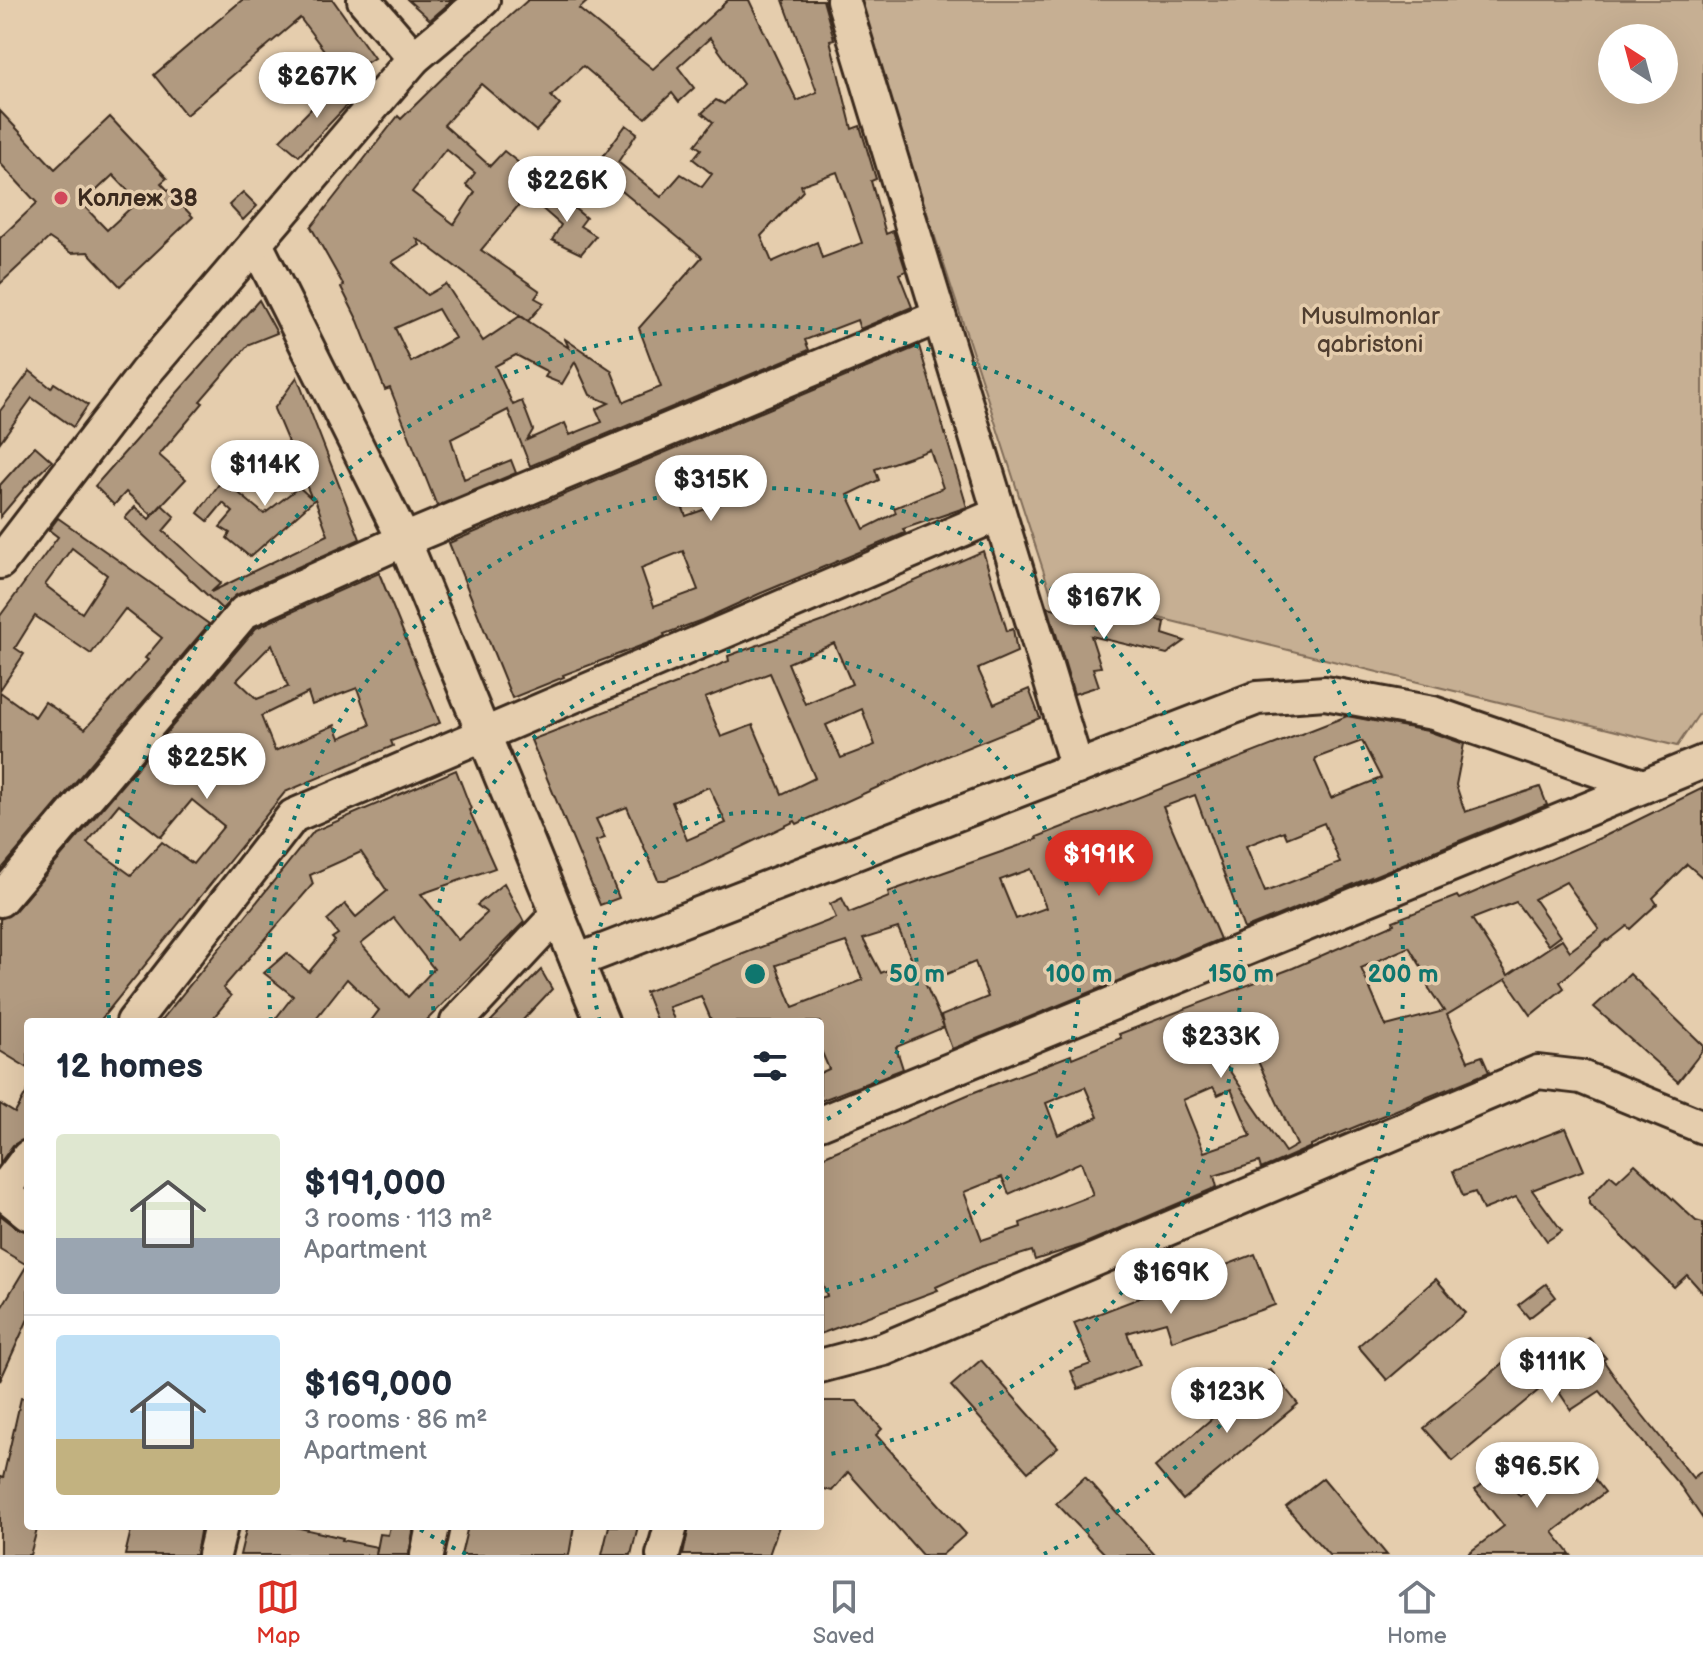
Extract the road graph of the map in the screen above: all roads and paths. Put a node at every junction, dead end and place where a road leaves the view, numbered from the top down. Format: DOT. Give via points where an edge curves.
graph roads {
  1 [pos="364,0"];
  2 [pos="483,0"];
  3 [pos="843,0"];
  4 [pos="414,58"];
  5 [pos="256,244"];
  6 [pos="938,317"];
  7 [pos="999,514"];
  8 [pos="404,540"];
  9 [pos="0,562"];
  10 [pos="483,733"];
  11 [pos="1703,762"];
  12 [pos="1077,768"];
  13 [pos="1643,786"];
  14 [pos="0,900"];
  15 [pos="558,914"];
  16 [pos="577,961"];
  17 [pos="136,1018"];
  18 [pos="461,1018"];
  19 [pos="600,1018"];
  20 [pos="824,1121"];
  21 [pos="1703,1127"];
  22 [pos="24,1162"];
  23 [pos="24,1210"];
  24 [pos="824,1365"];
  25 [pos="220,1530"];
  26 [pos="432,1530"];
  27 [pos="670,1530"];
  28 [pos="214,1555"];
  29 [pos="427,1555"];
  30 [pos="663,1555"];
  1 -- 4 [label="street"];
  2 -- 4 [label="street"];
  3 -- 6 [label="street"];
  4 -- 5 [label="street"];
  5 -- 8 [label="street"];
  5 -- 9 [label="street" via="145,373"];
  6 -- 7 [label="street"];
  6 -- 8 [label="street"];
  7 -- 10 [label="street"];
  7 -- 12 [label="street"];
  8 -- 10 [label="street"];
  8 -- 14 [label="street" via="244,612"];
  10 -- 15 [label="street"];
  10 -- 17 [label="street" via="293,816"];
  11 -- 13 [label="street"];
  12 -- 13 [label="street" via="1257,698 1325,693 1433,713"];
  12 -- 16 [label="street"];
  13 -- 20 [label="street"];
  15 -- 16 [label="street"];
  15 -- 18 [label="street"];
  16 -- 19 [label="street"];
  21 -- 24 [label="street" via="1581,1077 1538,1072 884,1349"];
  22 -- 23 [label="street" via="2,1192"];
  25 -- 28 [label="street"];
  26 -- 29 [label="street"];
  27 -- 30 [label="street"];
}
